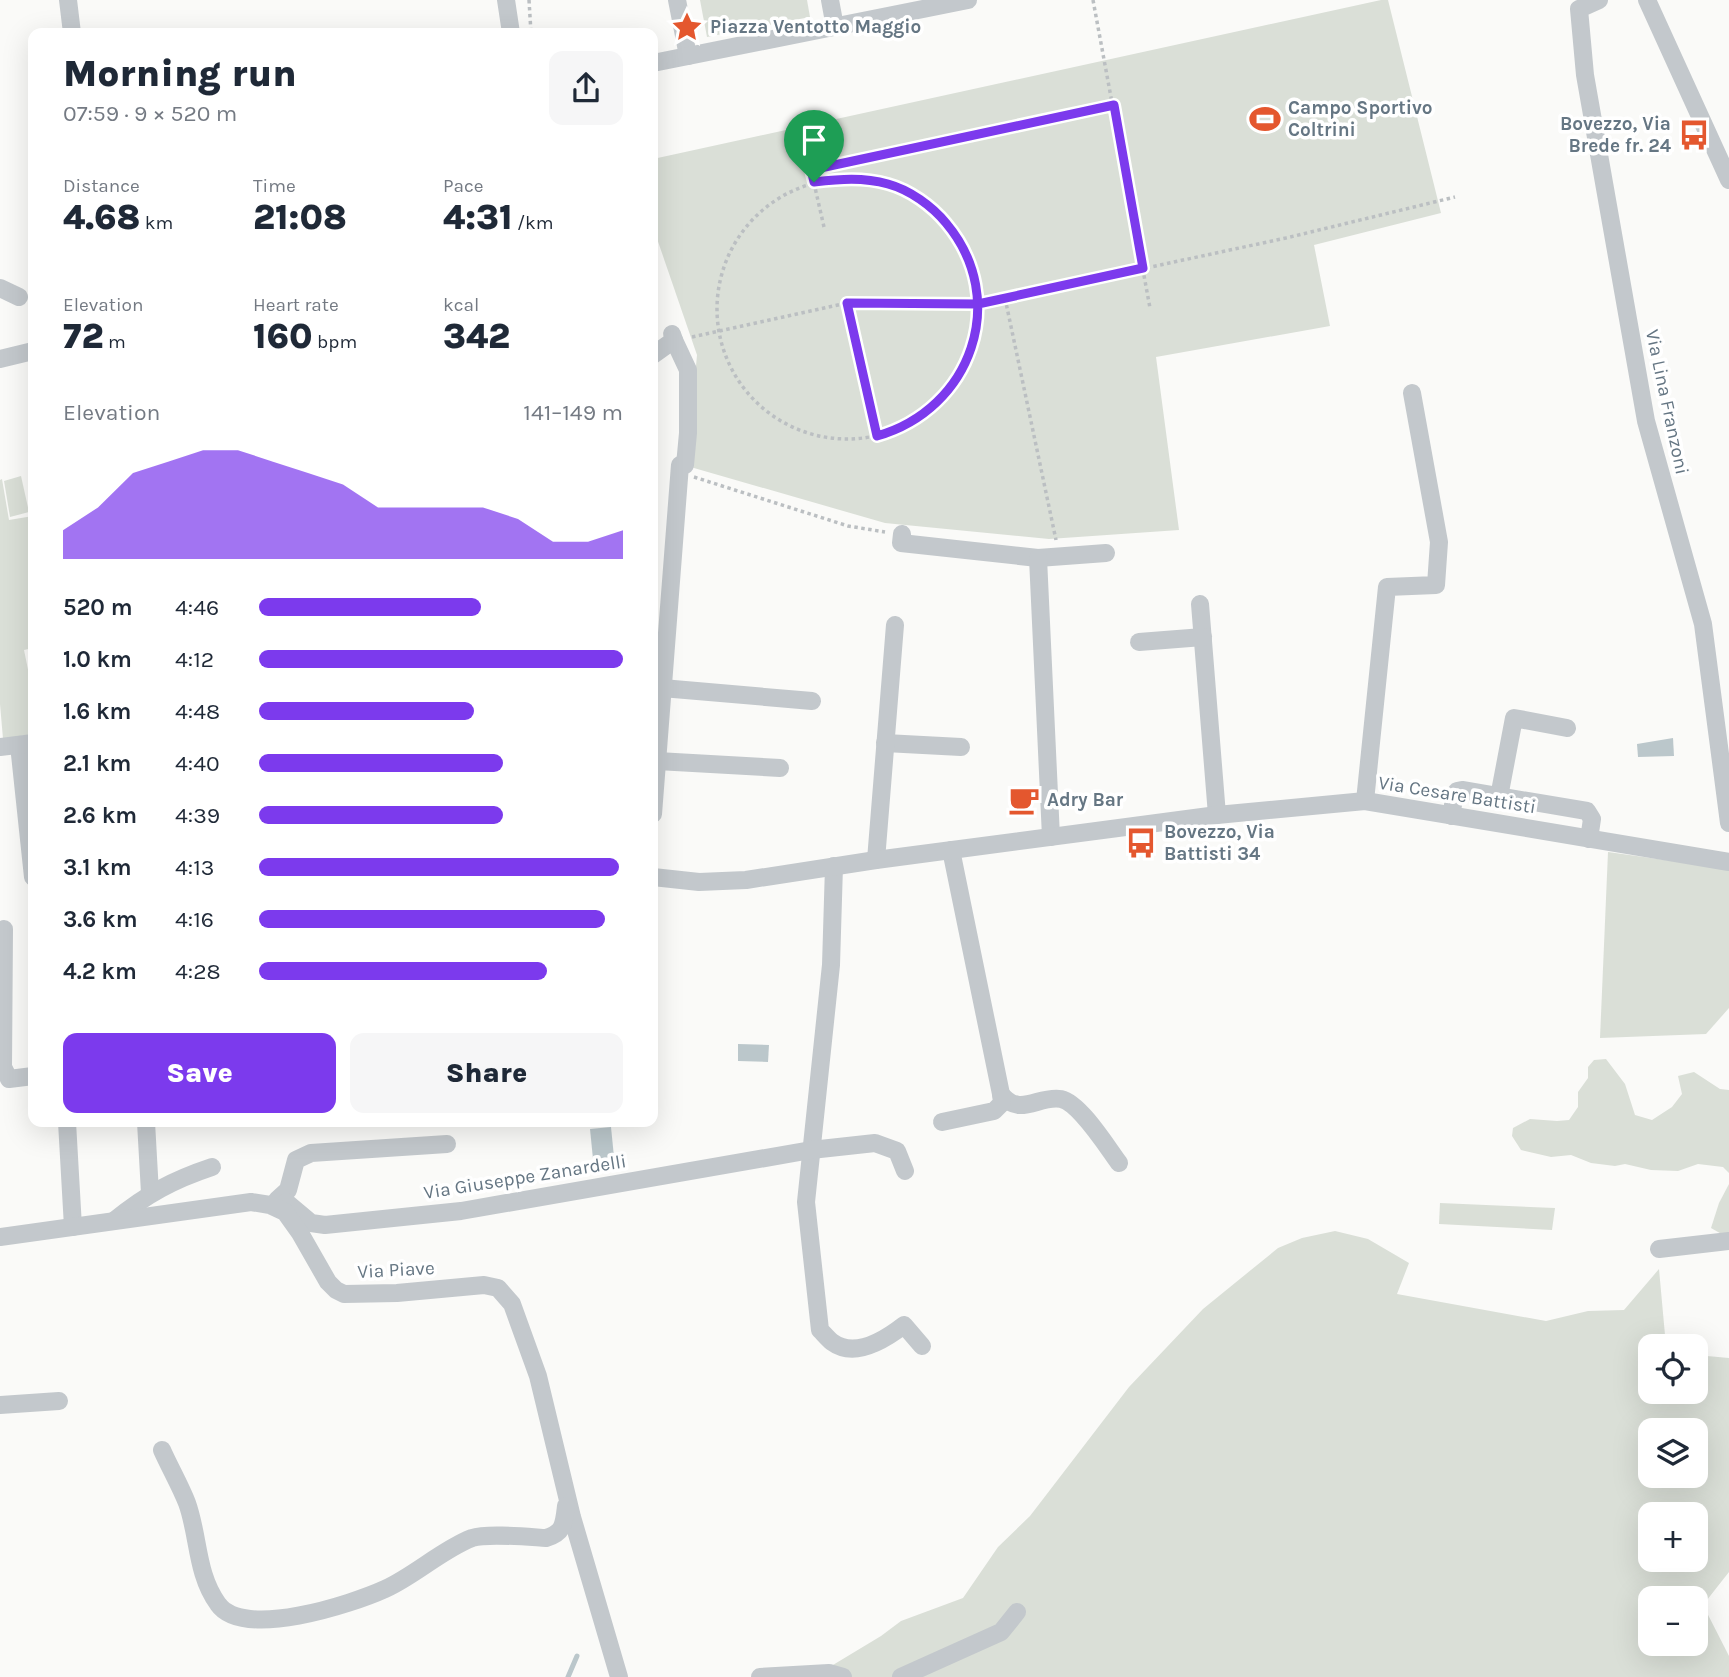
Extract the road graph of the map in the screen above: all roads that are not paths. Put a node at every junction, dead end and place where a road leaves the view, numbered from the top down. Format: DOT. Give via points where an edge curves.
graph roads {
  1 [pos="68,0"];
  2 [pos="506,0"];
  3 [pos="677,0"];
  4 [pos="830,0"];
  5 [pos="968,0"];
  6 [pos="1599,0"];
  7 [pos="1647,0"];
  8 [pos="1578,4"];
  9 [pos="835,27"];
  10 [pos="71,28"];
  11 [pos="510,28"];
  12 [pos="688,55"];
  13 [pos="658,62"];
  14 [pos="1725,161"];
  15 [pos="1729,180"];
  16 [pos="0,288"];
  17 [pos="19,297"];
  18 [pos="658,350"];
  19 [pos="28,352"];
  20 [pos="0,359"];
  21 [pos="1412,393"];
  22 [pos="902,534"];
  23 [pos="1106,553"];
  24 [pos="1038,558"];
  25 [pos="1200,604"];
  26 [pos="895,625"];
  27 [pos="1203,637"];
  28 [pos="1139,642"];
  29 [pos="662,688"];
  30 [pos="813,701"];
  31 [pos="1567,728"];
  32 [pos="886,743"];
  33 [pos="26,744"];
  34 [pos="658,746"];
  35 [pos="0,747"];
  36 [pos="961,747"];
  37 [pos="658,761"];
  38 [pos="780,768"];
  39 [pos="28,782"];
  40 [pos="1500,797"];
  41 [pos="1365,801"];
  42 [pos="1217,816"];
  43 [pos="1451,816"];
  44 [pos="1729,823"];
  45 [pos="1051,837"];
  46 [pos="1589,839"];
  47 [pos="951,850"];
  48 [pos="876,860"];
  49 [pos="1729,862"];
  50 [pos="834,866"];
  51 [pos="658,878"];
  52 [pos="3,936"];
  53 [pos="28,1077"];
  54 [pos="1001,1094"];
  55 [pos="943,1122"];
  56 [pos="67,1127"];
  57 [pos="146,1127"];
  58 [pos="447,1144"];
  59 [pos="818,1149"];
  60 [pos="1119,1163"];
  61 [pos="212,1167"];
  62 [pos="905,1171"];
  63 [pos="150,1193"];
  64 [pos="277,1200"];
  65 [pos="251,1202"];
  66 [pos="113,1221"];
  67 [pos="74,1227"];
  68 [pos="0,1237"];
  69 [pos="1729,1241"];
  70 [pos="1658,1249"];
  71 [pos="922,1346"];
  72 [pos="59,1401"];
  73 [pos="0,1405"];
  74 [pos="162,1450"];
  75 [pos="567,1492"];
  76 [pos="1017,1612"];
  77 [pos="619,1677"];
  78 [pos="760,1677"];
  79 [pos="843,1677"];
  80 [pos="901,1677"];
  1 -- 10 [label="street"];
  2 -- 11 [label="street"];
  3 -- 12 [label="street"];
  4 -- 9 [label="street"];
  5 -- 9 [label="street"];
  6 -- 8 [label="street, Via Lina Franzoni"];
  7 -- 14 [label="street"];
  8 -- 44 [label="street, Via Lina Franzoni" via="1578,78 1587,129 1646,421 1703,624"];
  9 -- 12 [label="street"];
  12 -- 13 [label="street"];
  14 -- 15 [label="street"];
  16 -- 17 [label="street"];
  18 -- 29 [label="street" via="673,337 688,370 688,433"];
  19 -- 20 [label="street"];
  21 -- 41 [label="street" via="1439,542 1436,584 1387,587"];
  22 -- 24 [label="street" via="901,543"];
  23 -- 24 [label="street"];
  24 -- 45 [label="street"];
  25 -- 27 [label="street"];
  26 -- 32 [label="street"];
  27 -- 28 [label="street"];
  27 -- 42 [label="street"];
  29 -- 30 [label="street"];
  29 -- 34 [label="street"];
  31 -- 40 [label="street" via="1514,718"];
  32 -- 36 [label="street"];
  32 -- 48 [label="street"];
  33 -- 35 [label="street"];
  33 -- 39 [label="street"];
  37 -- 38 [label="street"];
  40 -- 43 [label="street" via="1457,791"];
  40 -- 46 [label="street" via="1587,811 1592,819"];
  41 -- 42 [label="street, Via Cesare Battisti"];
  41 -- 43 [label="street, Via Cesare Battisti"];
  42 -- 45 [label="street, Via Cesare Battisti"];
  43 -- 46 [label="street, Via Cesare Battisti"];
  45 -- 47 [label="street, Via Cesare Battisti"];
  46 -- 49 [label="street, Via Cesare Battisti"];
  47 -- 48 [label="street, Via Cesare Battisti"];
  47 -- 54 [label="street"];
  48 -- 50 [label="street, Via Cesare Battisti"];
  50 -- 51 [label="street, Via Cesare Battisti" via="746,880"];
  50 -- 59 [label="street"];
  52 -- 53 [label="street" via="3,1066 9,1079"];
  54 -- 55 [label="street" via="1002,1103 994,1111"];
  54 -- 60 [label="street" via="1008,1103 1022,1106 1062,1099 1077,1107"];
  56 -- 67 [label="street"];
  57 -- 63 [label="street"];
  58 -- 64 [label="street" via="303,1157 296,1160 288,1190"];
  59 -- 62 [label="street, Via Giuseppe Zanardelli" via="875,1143 897,1152"];
  59 -- 64 [label="street, Via Giuseppe Zanardelli" via="461,1211 326,1225 311,1223"];
  59 -- 71 [label="street" via="806,1202 820,1330 833,1343 848,1348 867,1346 904,1325"];
  61 -- 63 [label="street"];
  63 -- 66 [label="street"];
  64 -- 65 [label="street"];
  65 -- 66 [label="street, Via Piave"];
  65 -- 75 [label="street, Via Piave" via="285,1212 328,1282 344,1294 484,1285 498,1288 512,1304 534,1367"];
  66 -- 67 [label="street, Via Piave"];
  67 -- 68 [label="street, Via Piave"];
  69 -- 70 [label="street"];
  72 -- 73 [label="street"];
  74 -- 75 [label="street, Via Piave" via="187,1502 203,1576 217,1604 229,1613 258,1620 302,1616 385,1589 474,1537 557,1535 564,1527"];
  75 -- 77 [label="street, Via Piave"];
  76 -- 80 [label="street" via="1001,1632"];
  78 -- 79 [label="street"];
}
